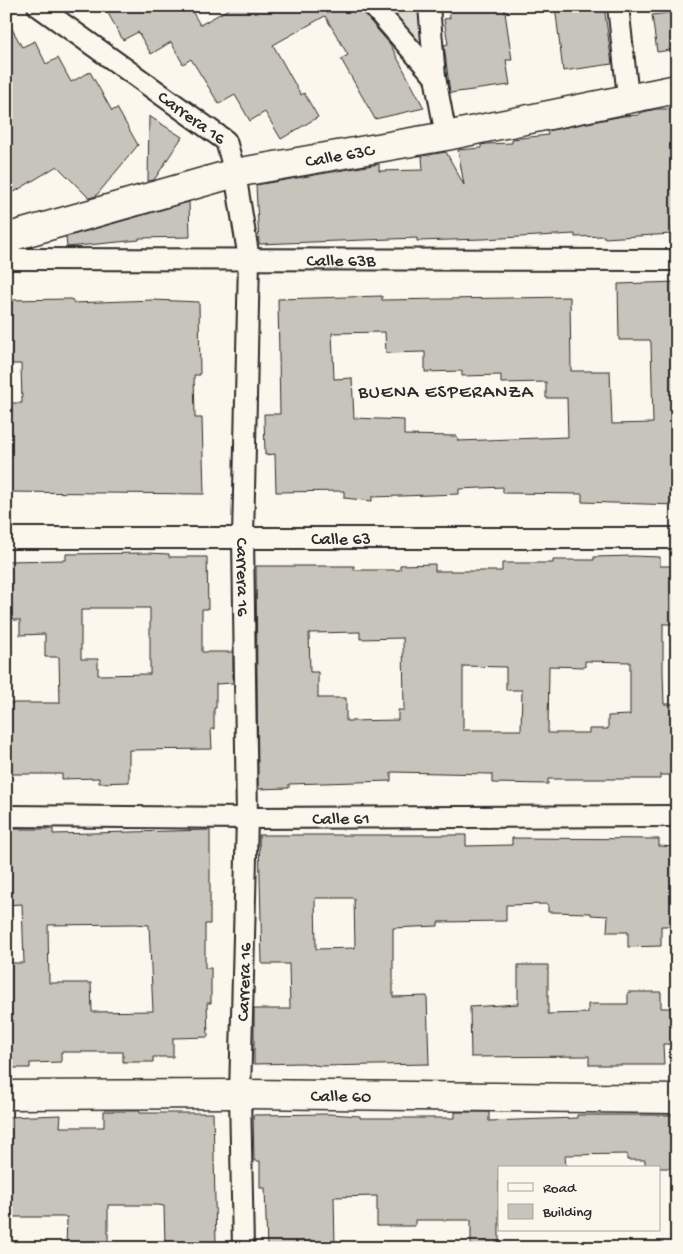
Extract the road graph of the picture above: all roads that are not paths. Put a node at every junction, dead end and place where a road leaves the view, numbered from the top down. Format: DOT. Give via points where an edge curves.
graph roads {
  1 [pos="38,6"];
  2 [pos="373,6"];
  3 [pos="429,6"];
  4 [pos="618,6"];
  5 [pos="435,77"];
  6 [pos="677,89"];
  7 [pos="628,97"];
  8 [pos="446,136"];
  9 [pos="234,173"];
  10 [pos="6,238"];
  11 [pos="6,259"];
  12 [pos="249,259"];
  13 [pos="677,260"];
  14 [pos="6,538"];
  15 [pos="243,538"];
  16 [pos="677,538"];
  17 [pos="6,816"];
  18 [pos="677,816"];
  19 [pos="247,818"];
  20 [pos="240,1094"];
  21 [pos="6,1095"];
  22 [pos="677,1100"];
  23 [pos="243,1248"];
  1 -- 9 [label="street, Carrera 16" via="226,141"];
  2 -- 5 [label="street"];
  3 -- 5 [label="street"];
  4 -- 7 [label="street"];
  5 -- 8 [label="street"];
  6 -- 7 [label="street, Calle 63C"];
  7 -- 8 [label="street, Calle 63C"];
  8 -- 9 [label="street, Calle 63C"];
  9 -- 10 [label="street, Calle 63C"];
  9 -- 12 [label="street, Carrera 16"];
  11 -- 12 [label="street, Calle 63B"];
  12 -- 13 [label="street, Calle 63B"];
  12 -- 15 [label="street, Carrera 16"];
  14 -- 15 [label="street, Calle 63"];
  15 -- 16 [label="street, Calle 63"];
  15 -- 19 [label="street, Carrera 16"];
  17 -- 19 [label="street, Calle 61"];
  18 -- 19 [label="street, Calle 61"];
  19 -- 20 [label="street, Carrera 16"];
  20 -- 21 [label="street, Calle 60"];
  20 -- 22 [label="street, Calle 60"];
  20 -- 23 [label="street, Carrera 16"];
}
